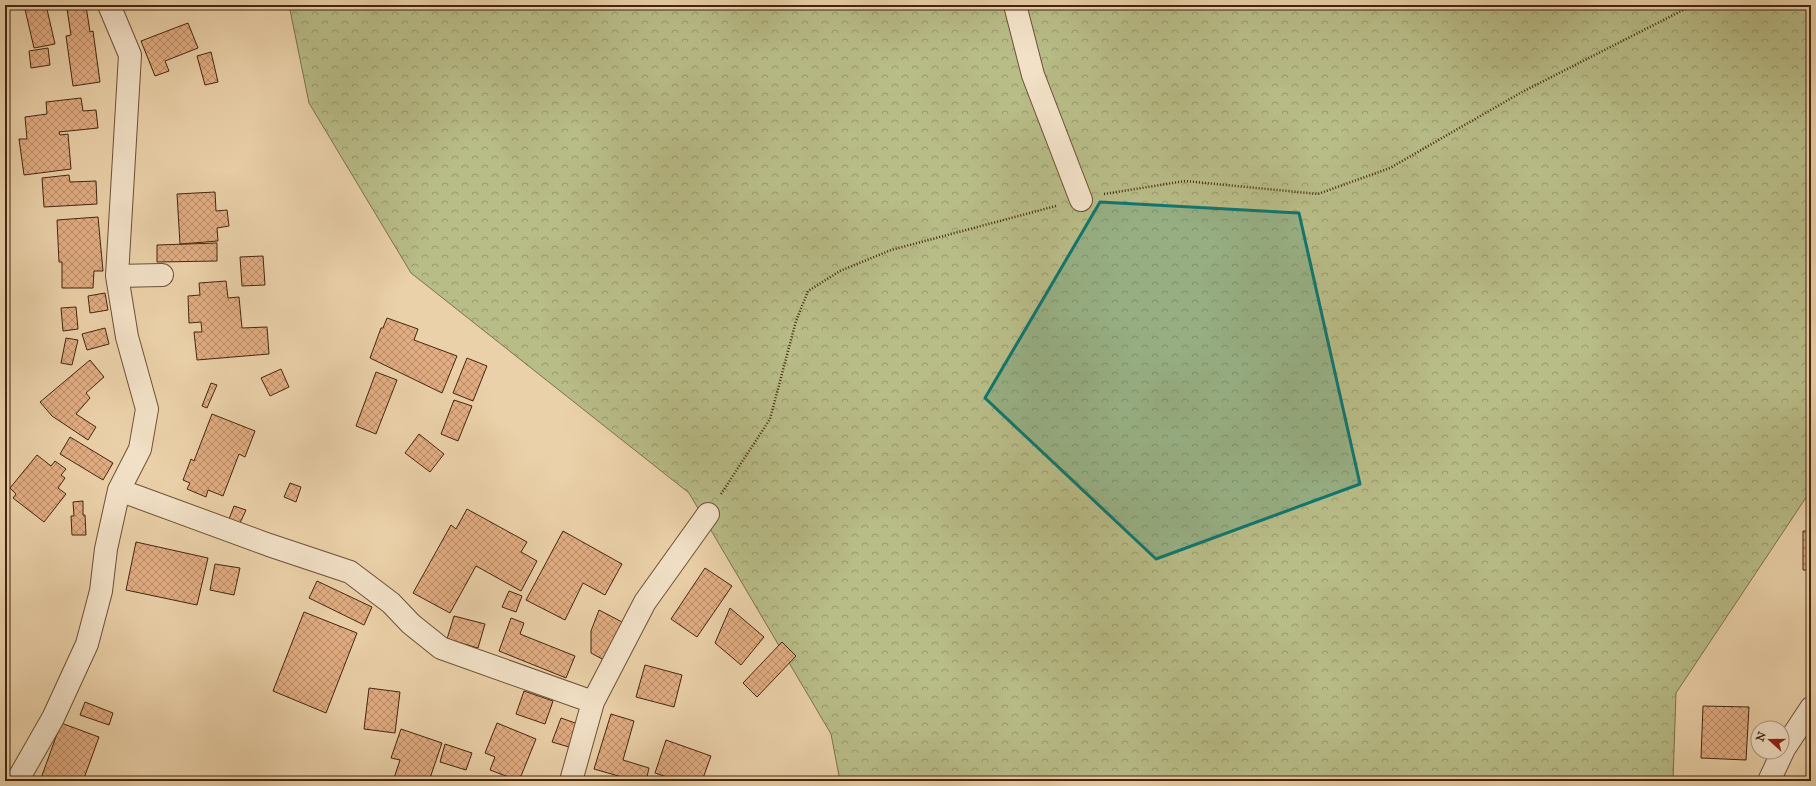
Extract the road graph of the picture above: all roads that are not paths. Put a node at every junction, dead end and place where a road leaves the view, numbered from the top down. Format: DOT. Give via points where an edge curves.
graph roads {
  1 [pos="109,5"];
  2 [pos="1015,5"];
  3 [pos="1081,200"];
  4 [pos="116,276"];
  5 [pos="162,276"];
  6 [pos="119,490"];
  7 [pos="708,514"];
  8 [pos="593,702"];
  9 [pos="1811,708"];
  10 [pos="17,781"];
  11 [pos="572,781"];
  12 [pos="1769,781"];
  1 -- 4 [label="street" via="130,55"];
  2 -- 3 [label="street" via="1033,75"];
  4 -- 5 [label="street"];
  4 -- 6 [label="street" via="127,337 146,409 140,449"];
  6 -- 8 [label="street" via="350,572 391,603 411,624 441,648"];
  6 -- 10 [label="street" via="106,549 101,591 87,644 53,718"];
  7 -- 8 [label="street" via="646,602"];
  8 -- 11 [label="street"];
  9 -- 12 [label="street" via="1784,749"];
}
